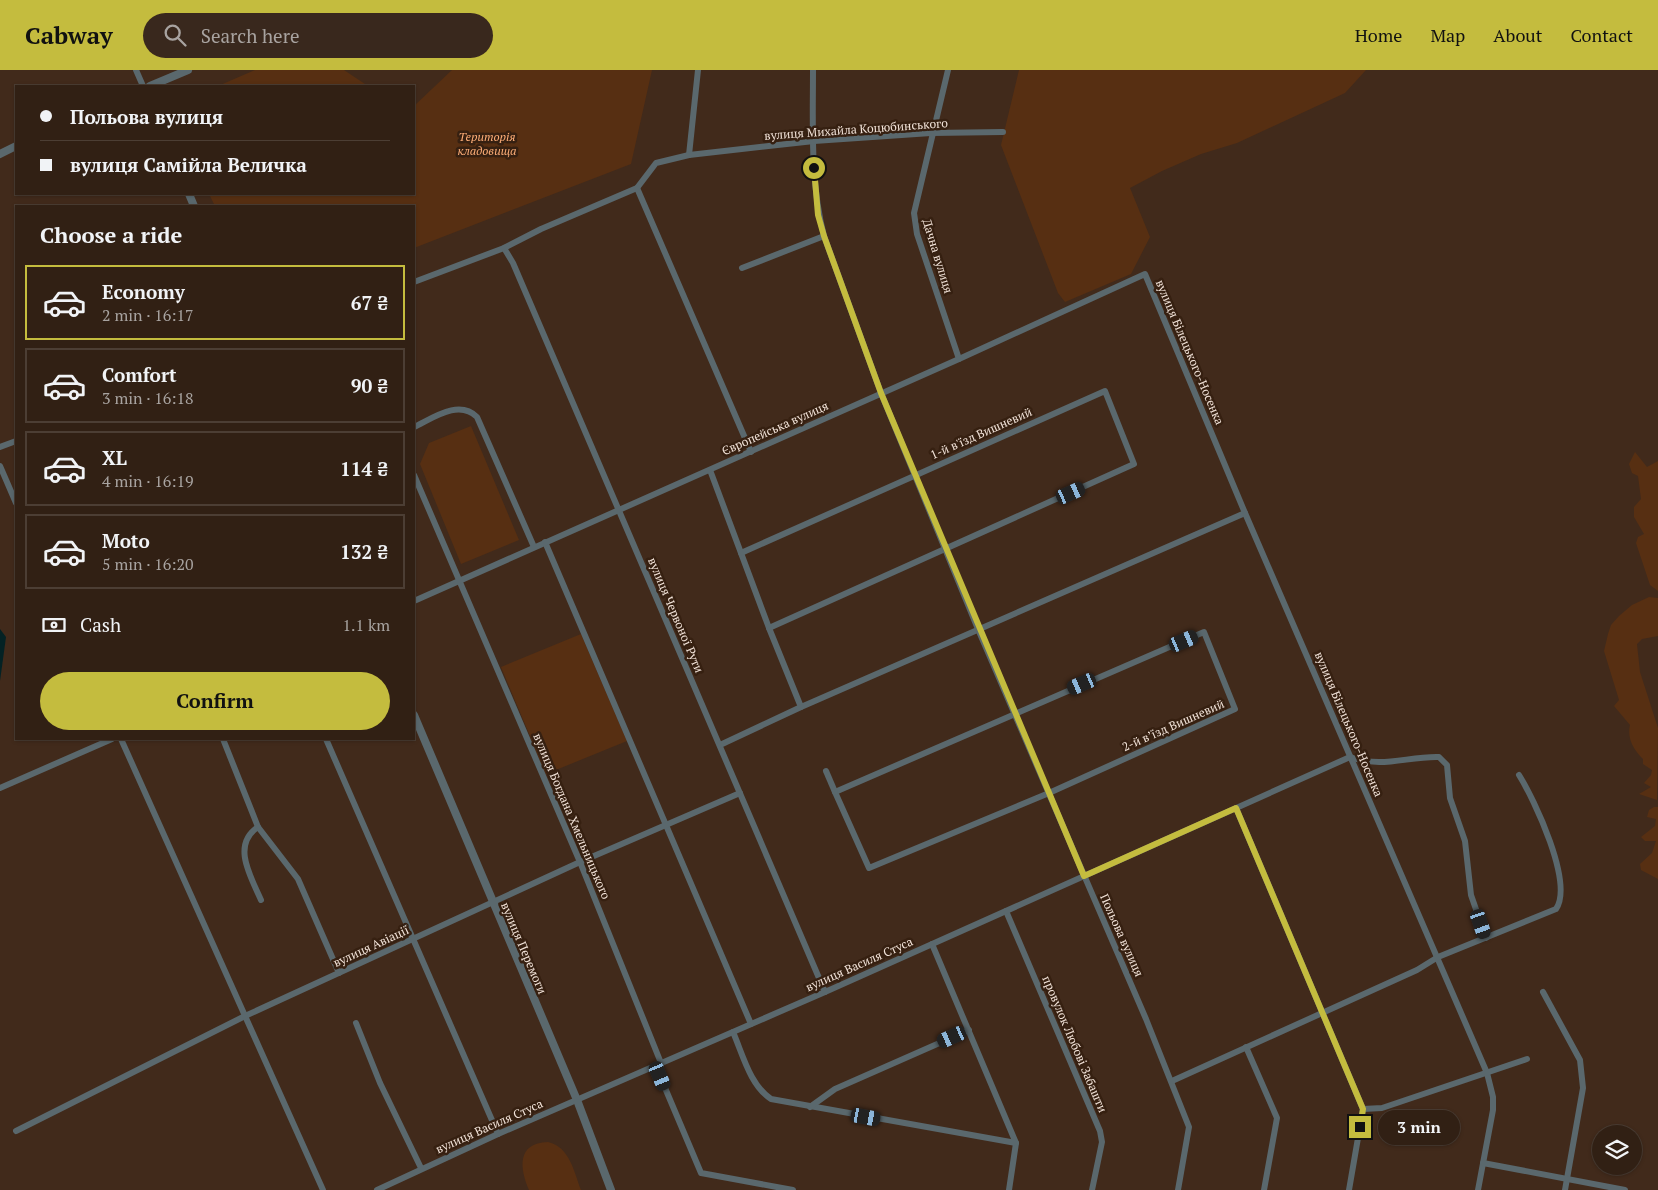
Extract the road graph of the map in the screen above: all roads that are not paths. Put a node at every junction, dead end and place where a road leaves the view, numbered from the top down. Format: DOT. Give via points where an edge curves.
graph roads {
  1 [pos="136,70"];
  2 [pos="188,70"];
  3 [pos="698,70"];
  4 [pos="813,70"];
  5 [pos="948,70"];
  6 [pos="142,85"];
  7 [pos="152,85"];
  8 [pos="1004,132"];
  9 [pos="931,133"];
  10 [pos="814,141"];
  11 [pos="15,146"];
  12 [pos="0,154"];
  13 [pos="689,155"];
  14 [pos="637,188"];
  15 [pos="824,236"];
  16 [pos="504,248"];
  17 [pos="742,268"];
  18 [pos="1145,274"];
  19 [pos="415,282"];
  20 [pos="959,359"];
  21 [pos="881,393"];
  22 [pos="415,427"];
  23 [pos="15,441"];
  24 [pos="0,448"];
  25 [pos="751,452"];
  26 [pos="0,466"];
  27 [pos="710,470"];
  28 [pos="915,475"];
  29 [pos="415,478"];
  30 [pos="15,501"];
  31 [pos="617,510"];
  32 [pos="1245,513"];
  33 [pos="545,542"];
  34 [pos="534,547"];
  35 [pos="946,549"];
  36 [pos="741,553"];
  37 [pos="458,580"];
  38 [pos="415,601"];
  39 [pos="769,628"];
  40 [pos="978,629"];
  41 [pos="801,707"];
  42 [pos="1015,713"];
  43 [pos="415,717"];
  44 [pos="110,740"];
  45 [pos="121,740"];
  46 [pos="223,740"];
  47 [pos="326,740"];
  48 [pos="720,745"];
  49 [pos="1350,757"];
  50 [pos="826,771"];
  51 [pos="1519,775"];
  52 [pos="0,788"];
  53 [pos="835,792"];
  54 [pos="740,793"];
  55 [pos="1049,793"];
  56 [pos="1236,808"];
  57 [pos="666,825"];
  58 [pos="258,827"];
  59 [pos="580,862"];
  60 [pos="1084,876"];
  61 [pos="262,900"];
  62 [pos="492,903"];
  63 [pos="1006,911"];
  64 [pos="1486,938"];
  65 [pos="413,939"];
  66 [pos="932,944"];
  67 [pos="1438,957"];
  68 [pos="339,973"];
  69 [pos="825,992"];
  70 [pos="1543,992"];
  71 [pos="1323,1012"];
  72 [pos="245,1016"];
  73 [pos="356,1023"];
  74 [pos="751,1024"];
  75 [pos="969,1030"];
  76 [pos="733,1032"];
  77 [pos="1246,1047"];
  78 [pos="1527,1059"];
  79 [pos="662,1063"];
  80 [pos="1487,1073"];
  81 [pos="1172,1081"];
  82 [pos="577,1100"];
  83 [pos="810,1107"];
  84 [pos="1363,1109"];
  85 [pos="16,1131"];
  86 [pos="498,1134"];
  87 [pos="1016,1143"];
  88 [pos="1483,1163"];
  89 [pos="421,1168"];
  90 [pos="1566,1179"];
  91 [pos="323,1190"];
  92 [pos="377,1190"];
  93 [pos="611,1190"];
  94 [pos="792,1190"];
  95 [pos="1009,1190"];
  96 [pos="1092,1190"];
  97 [pos="1178,1190"];
  98 [pos="1264,1190"];
  99 [pos="1349,1190"];
  100 [pos="1478,1190"];
  101 [pos="1564,1190"];
  102 [pos="1625,1190"];
  1 -- 6 [label="street"];
  2 -- 7 [label="street"];
  3 -- 13 [label="street"];
  4 -- 10 [label="street, Польова вулиця"];
  5 -- 9 [label="street, Дачна вулиця"];
  8 -- 9 [label="street, вулиця Михайла Коцюбинського"];
  9 -- 10 [label="street, вулиця Михайла Коцюбинського"];
  9 -- 20 [label="street, Дачна вулиця" via="915,223"];
  10 -- 13 [label="street, вулиця Михайла Коцюбинського"];
  10 -- 15 [label="street, Польова вулиця" via="814,182"];
  11 -- 12 [label="street"];
  13 -- 14 [label="street, вулиця Михайла Коцюбинського" via="656,163"];
  14 -- 16 [label="street, вулиця Михайла Коцюбинського"];
  14 -- 25 [label="street"];
  15 -- 17 [label="street"];
  15 -- 21 [label="street, Польова вулиця"];
  16 -- 19 [label="street, вулиця Михайла Коцюбинського"];
  16 -- 31 [label="street, вулиця Червоної Рути"];
  18 -- 20 [label="street, Європейська вулиця"];
  18 -- 32 [label="street, вулиця Білецького-Носенка"];
  20 -- 21 [label="street, Європейська вулиця"];
  21 -- 25 [label="street, Європейська вулиця"];
  21 -- 28 [label="street, Польова вулиця"];
  22 -- 34 [label="street" via="456,409 465,408 477,417"];
  23 -- 24 [label="street"];
  25 -- 27 [label="street, Європейська вулиця"];
  26 -- 30 [label="street"];
  27 -- 31 [label="street, Європейська вулиця"];
  27 -- 36 [label="street"];
  28 -- 35 [label="street, Польова вулиця"];
  28 -- 35 [label="street, 1-й в'їзд Вишневий" via="1105,392 1134,464"];
  28 -- 36 [label="street, 1-й в'їзд Вишневий"];
  29 -- 37 [label="street, вулиця Богдана Хмельницького"];
  31 -- 33 [label="street, Європейська вулиця"];
  31 -- 48 [label="street, вулиця Червоної Рути"];
  32 -- 40 [label="street"];
  32 -- 49 [label="street, вулиця Білецького-Носенка"];
  33 -- 34 [label="street, Європейська вулиця"];
  33 -- 57 [label="street"];
  34 -- 37 [label="street, Європейська вулиця"];
  35 -- 39 [label="street"];
  35 -- 40 [label="street, Польова вулиця"];
  36 -- 39 [label="street"];
  37 -- 38 [label="street, Європейська вулиця"];
  37 -- 59 [label="street, вулиця Богдана Хмельницького"];
  39 -- 41 [label="street"];
  40 -- 41 [label="street"];
  40 -- 42 [label="street, Польова вулиця"];
  41 -- 48 [label="street"];
  42 -- 53 [label="street"];
  42 -- 55 [label="street, Польова вулиця"];
  42 -- 55 [label="street, 2-й вʼїзд Вишневий" via="1204,632 1235,709"];
  43 -- 62 [label="street, вулиця Перемоги"];
  44 -- 52 [label="street"];
  45 -- 72 [label="street"];
  46 -- 58 [label="street"];
  47 -- 65 [label="street"];
  48 -- 54 [label="street, вулиця Червоної Рути"];
  49 -- 56 [label="street, вулиця Василя Стуса"];
  49 -- 64 [label="street" via="1375,764 1422,756 1439,757 1447,765 1450,798 1465,841 1472,895"];
  49 -- 67 [label="street, вулиця Білецького-Носенка"];
  50 -- 53 [label="street"];
  51 -- 64 [label="street" via="1538,808 1562,895 1559,905 1550,913"];
  53 -- 55 [label="street" via="869,868"];
  54 -- 57 [label="street, вулиця Авіації"];
  54 -- 69 [label="street, вулиця Червоної Рути"];
  55 -- 60 [label="street, Польова вулиця"];
  56 -- 60 [label="street, вулиця Василя Стуса"];
  56 -- 71 [label="street"];
  57 -- 59 [label="street, вулиця Авіації"];
  57 -- 74 [label="street"];
  58 -- 61 [label="street" via="247,837 244,854"];
  58 -- 68 [label="street" via="298,879"];
  59 -- 62 [label="street, вулиця Авіації"];
  59 -- 79 [label="street, вулиця Богдана Хмельницького"];
  60 -- 63 [label="street, вулиця Василя Стуса"];
  60 -- 81 [label="street, Польова вулиця"];
  62 -- 65 [label="street, вулиця Авіації"];
  62 -- 82 [label="street, вулиця Перемоги"];
  63 -- 66 [label="street, вулиця Василя Стуса"];
  63 -- 96 [label="street, провулок Любові Забашти" via="1100,1131 1102,1142"];
  64 -- 67 [label="street"];
  65 -- 68 [label="street, вулиця Авіації"];
  65 -- 86 [label="street"];
  66 -- 69 [label="street, вулиця Василя Стуса"];
  66 -- 75 [label="street"];
  67 -- 71 [label="street" via="1417,970"];
  67 -- 80 [label="street, вулиця Білецького-Носенка"];
  68 -- 72 [label="street, вулиця Авіації"];
  69 -- 74 [label="street, вулиця Василя Стуса"];
  70 -- 90 [label="street" via="1580,1060 1583,1073"];
  71 -- 77 [label="street"];
  71 -- 84 [label="street"];
  72 -- 85 [label="street, вулиця Авіації"];
  72 -- 91 [label="street"];
  73 -- 89 [label="street" via="380,1083"];
  74 -- 76 [label="street, вулиця Василя Стуса"];
  75 -- 83 [label="street" via="834,1089"];
  75 -- 87 [label="street"];
  76 -- 79 [label="street, вулиця Василя Стуса"];
  76 -- 83 [label="street" via="762,1094"];
  77 -- 81 [label="street"];
  77 -- 98 [label="street" via="1277,1118"];
  78 -- 80 [label="street"];
  79 -- 82 [label="street, вулиця Василя Стуса"];
  79 -- 94 [label="street, вулиця Богдана Хмельницького" via="660,1076 701,1173"];
  80 -- 84 [label="street" via="1382,1108"];
  80 -- 88 [label="street, вулиця Білецького-Носенка" via="1493,1110"];
  81 -- 97 [label="street, Польова вулиця" via="1190,1127"];
  82 -- 86 [label="street, вулиця Василя Стуса"];
  82 -- 93 [label="street, вулиця Перемоги"];
  83 -- 87 [label="street"];
  84 -- 99 [label="street"];
  86 -- 89 [label="street, вулиця Василя Стуса"];
  87 -- 95 [label="street"];
  88 -- 90 [label="street"];
  88 -- 100 [label="street, вулиця Білецького-Носенка"];
  89 -- 92 [label="street, вулиця Василя Стуса"];
  90 -- 101 [label="street"];
  90 -- 102 [label="street"];
}
